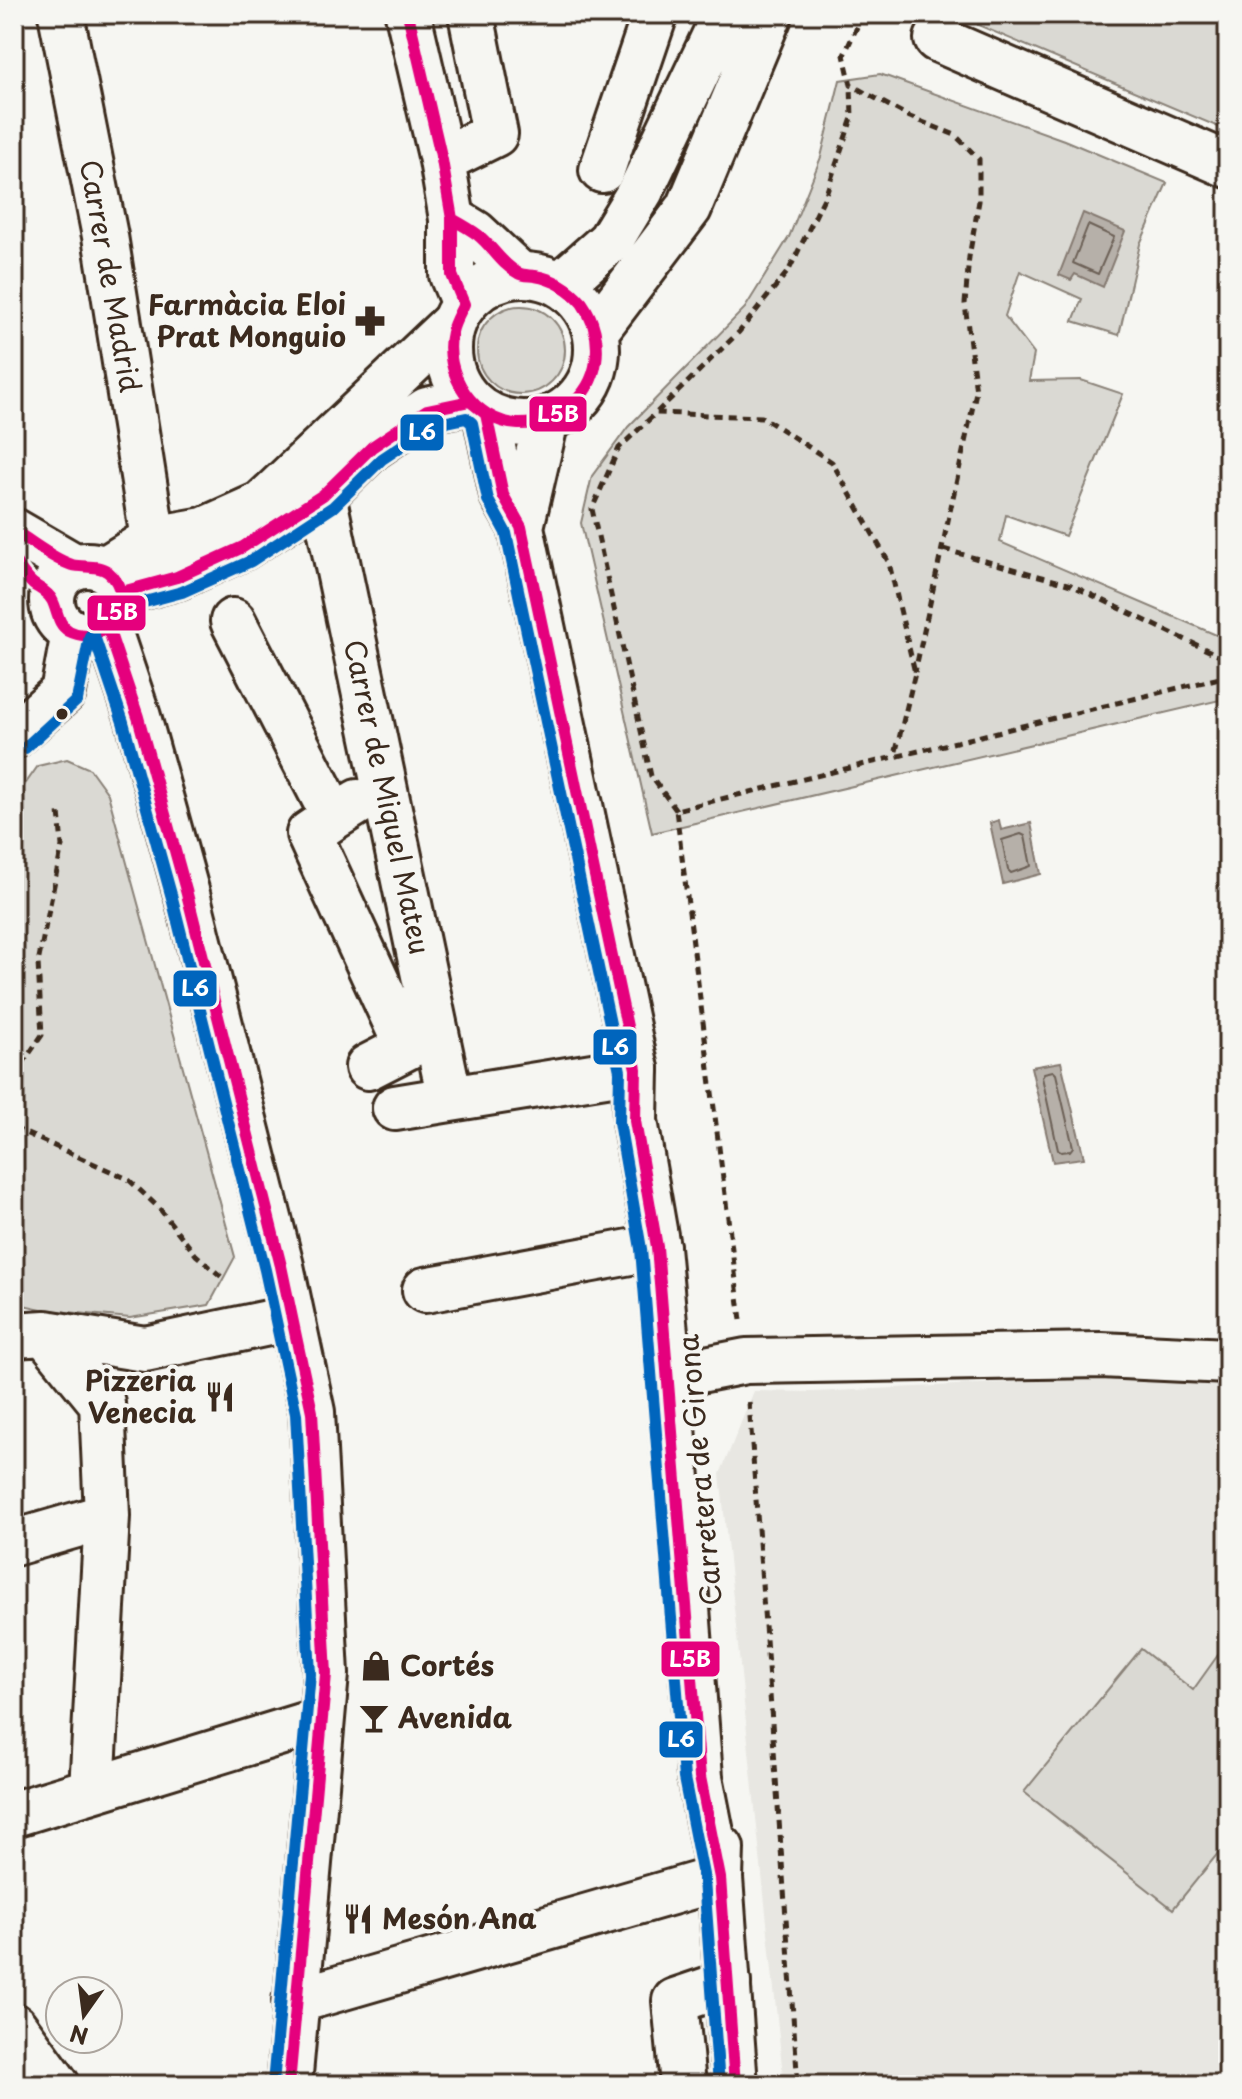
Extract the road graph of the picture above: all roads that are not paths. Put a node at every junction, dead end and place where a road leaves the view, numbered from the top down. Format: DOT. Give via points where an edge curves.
graph roads {
  1 [pos="61,14"];
  2 [pos="408,14"];
  3 [pos="471,14"];
  4 [pos="655,14"];
  5 [pos="725,14"];
  6 [pos="770,14"];
  7 [pos="937,39"];
  8 [pos="442,160"];
  9 [pos="1228,165"];
  10 [pos="602,170"];
  11 [pos="452,219"];
  12 [pos="540,280"];
  13 [pos="458,314"];
  14 [pos="595,332"];
  15 [pos="478,407"];
  16 [pos="546,420"];
  17 [pos="323,495"];
  18 [pos="521,527"];
  19 [pos="14,531"];
  20 [pos="153,539"];
  21 [pos="14,560"];
  22 [pos="89,598"];
  23 [pos="233,621"];
  24 [pos="14,736"];
  25 [pos="384,787"];
  26 [pos="334,817"];
  27 [pos="368,1067"];
  28 [pos="636,1069"];
  29 [pos="450,1099"];
  30 [pos="395,1108"];
  31 [pos="657,1247"];
  32 [pos="425,1290"];
  33 [pos="292,1318"];
  34 [pos="30,1334"];
  35 [pos="1228,1361"];
  36 [pos="695,1371"];
  37 [pos="107,1516"];
  38 [pos="14,1543"];
  39 [pos="321,1720"];
  40 [pos="92,1790"];
  41 [pos="14,1814"];
  42 [pos="720,1878"];
  43 [pos="728,1983"];
  44 [pos="295,2001"];
  45 [pos="14,2026"];
  46 [pos="57,2085"];
  47 [pos="289,2085"];
  48 [pos="683,2085"];
  49 [pos="735,2085"];
  1 -- 20 [label="street, Carrer de Madrid" via="105,236"];
  2 -- 8 [label="street"];
  3 -- 8 [label="street" via="495,134"];
  4 -- 10 [label="street"];
  5 -- 12 [label="street" via="641,190 610,241"];
  6 -- 14 [label="street" via="689,208"];
  7 -- 9 [label="street"];
  8 -- 11 [label="street"];
  11 -- 12 [label="street"];
  11 -- 13 [label="street"];
  12 -- 13 [label="street" via="489,283"];
  12 -- 14 [label="street" via="582,305"];
  13 -- 15 [label="street" via="448,344 450,365 457,385"];
  13 -- 20 [label="street" via="262,504 204,530"];
  14 -- 16 [label="street" via="597,354 588,385 566,410"];
  15 -- 16 [label="street" via="516,423"];
  15 -- 17 [label="street" via="427,410 372,447"];
  15 -- 18 [label="street" via="503,495"];
  16 -- 18 [label="street, Carretera de Girona"];
  17 -- 22 [label="street" via="243,547 177,577"];
  17 -- 25 [label="street, Carrer de Miquel Mateu"];
  18 -- 28 [label="street, Carretera de Girona"];
  19 -- 22 [label="street"];
  20 -- 22 [label="street"];
  21 -- 22 [label="street" via="28,580"];
  22 -- 24 [label="street" via="63,692"];
  22 -- 33 [label="street" via="138,717"];
  23 -- 26 [label="street"];
  25 -- 26 [label="street"];
  25 -- 29 [label="street, Carrer de Miquel Mateu"];
  26 -- 27 [label="street" via="309,834 407,1047"];
  28 -- 29 [label="street"];
  28 -- 31 [label="street, Carretera de Girona" via="635,1121"];
  28 -- 36 [label="street, Carretera de Girona" via="659,1116"];
  29 -- 30 [label="street"];
  31 -- 32 [label="street"];
  31 -- 42 [label="street, Carretera de Girona" via="700,1777"];
  33 -- 34 [label="street" via="145,1349"];
  33 -- 39 [label="street" via="312,1412 326,1674"];
  34 -- 37 [label="street" via="102,1403"];
  35 -- 36 [label="street" via="1101,1355 746,1361"];
  36 -- 42 [label="street, Carretera de Girona" via="724,1773"];
  37 -- 38 [label="street"];
  37 -- 40 [label="street"];
  39 -- 40 [label="street"];
  39 -- 44 [label="street"];
  40 -- 41 [label="street"];
  42 -- 43 [label="street, Carretera de Girona"];
  42 -- 44 [label="street"];
  43 -- 48 [label="street" via="675,2001"];
  43 -- 49 [label="street, Carretera de Girona"];
  44 -- 47 [label="street"];
  45 -- 46 [label="street"];
}
